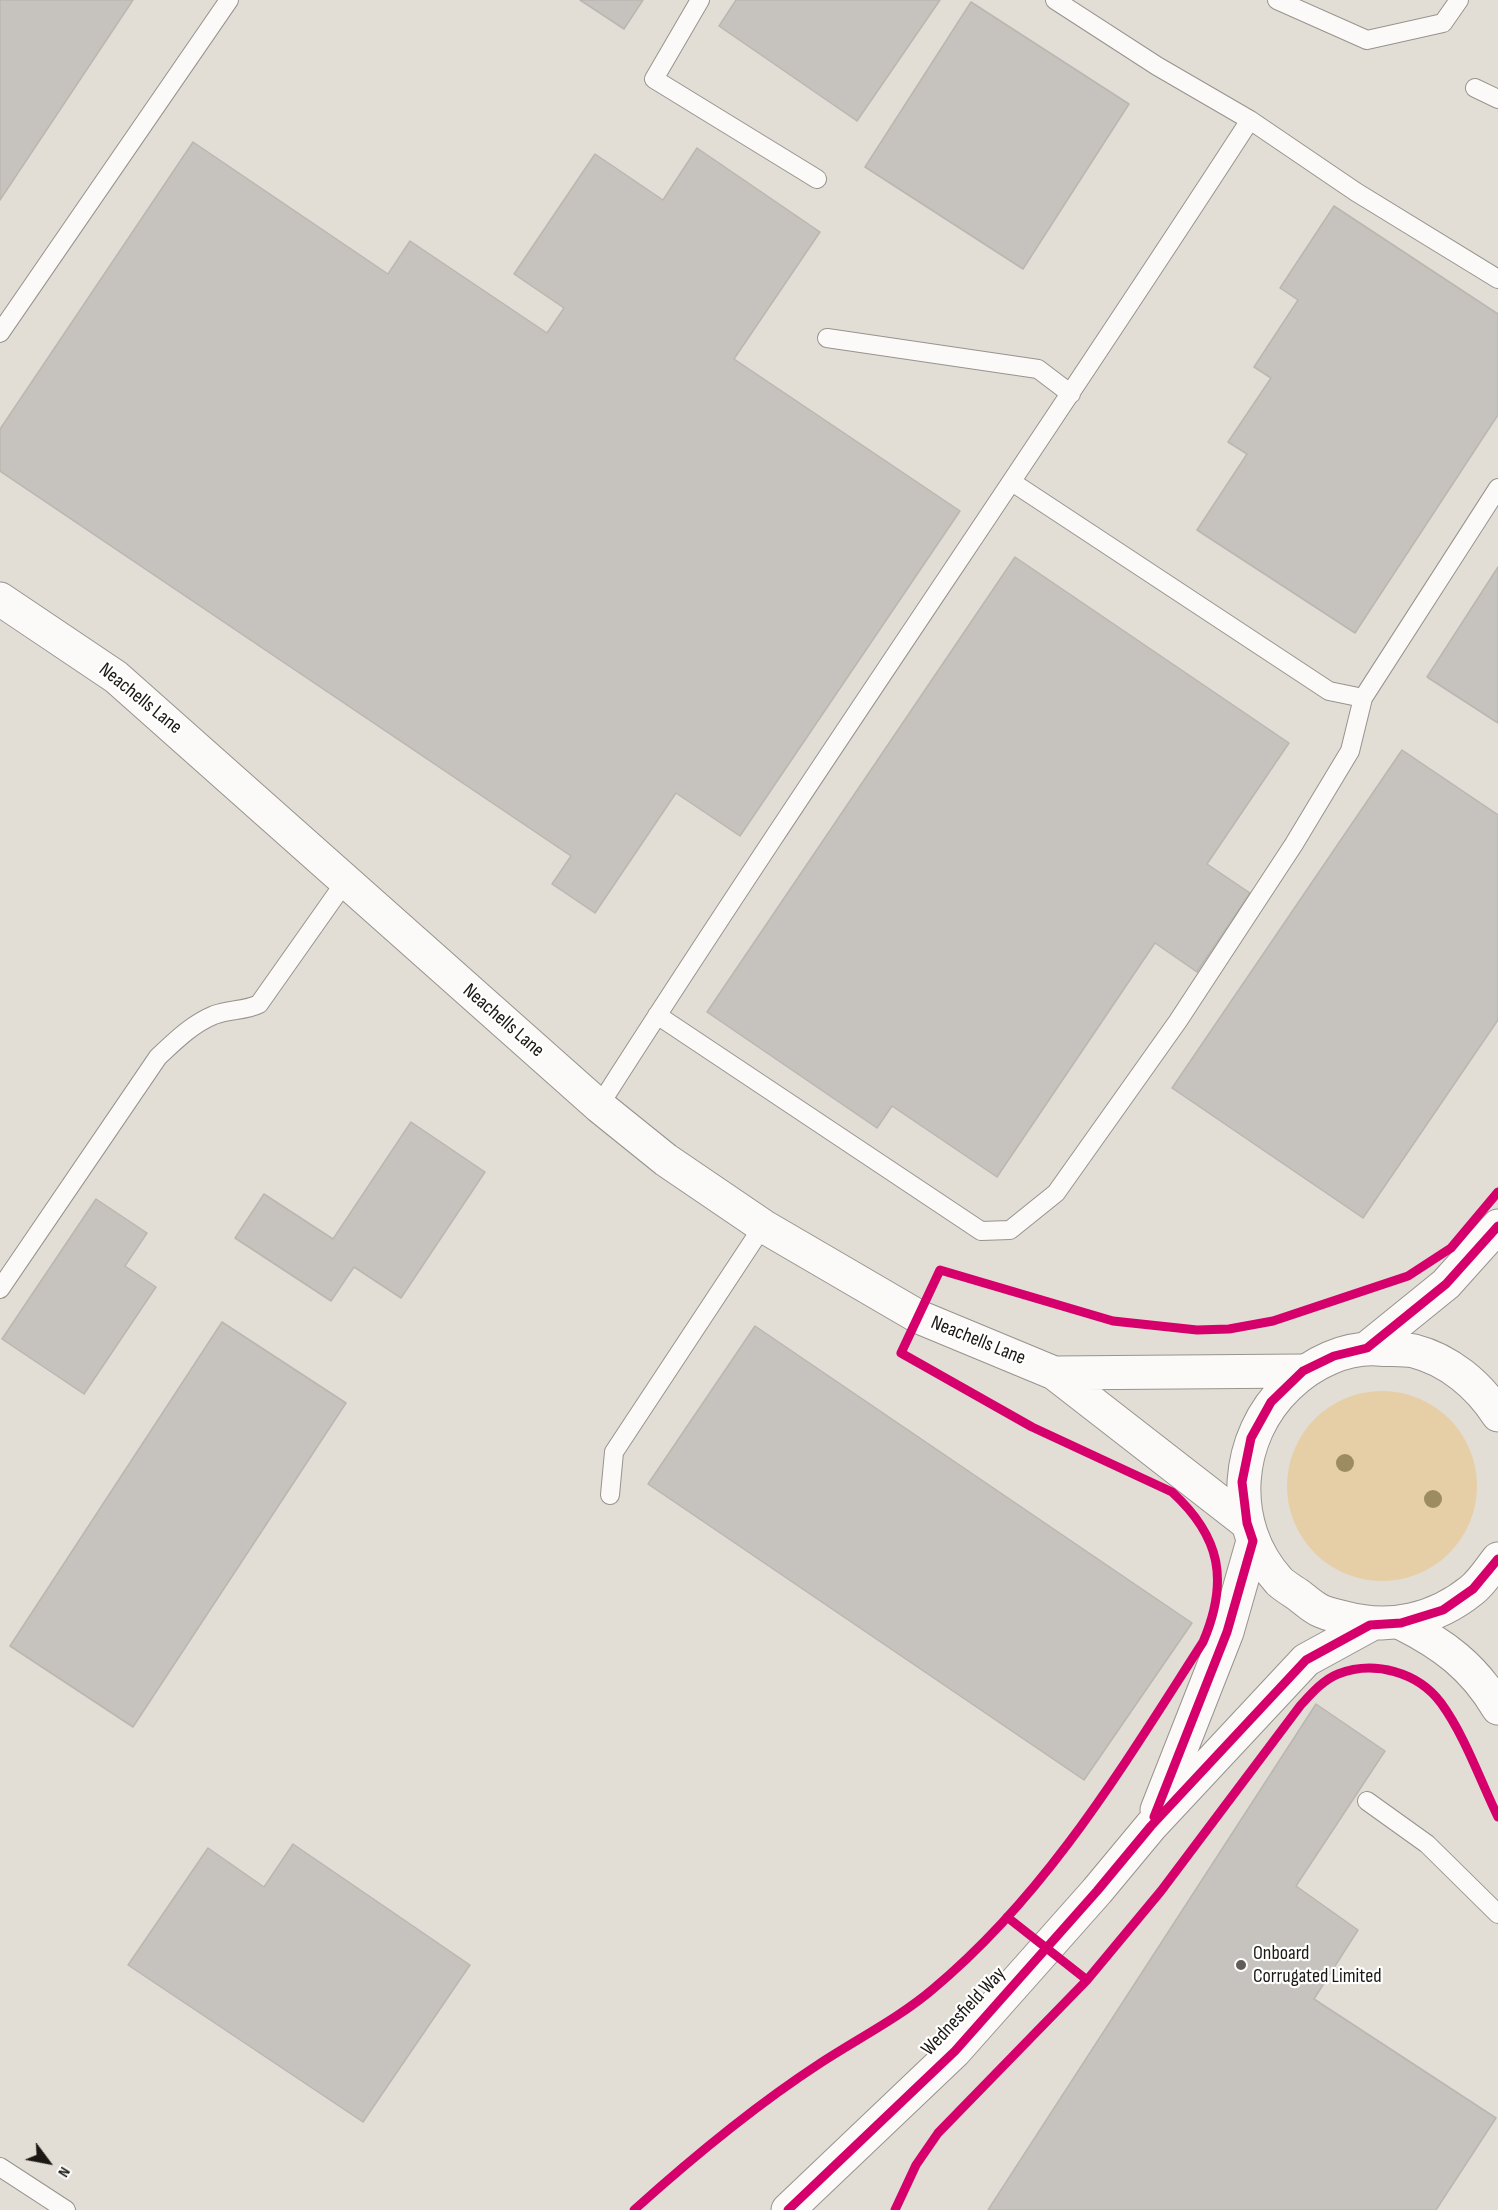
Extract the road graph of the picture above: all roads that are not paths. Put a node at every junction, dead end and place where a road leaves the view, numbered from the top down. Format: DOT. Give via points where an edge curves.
graph roads {
  1 [pos="230,0"];
  2 [pos="700,0"];
  3 [pos="1055,0"];
  4 [pos="1277,0"];
  5 [pos="1459,0"];
  6 [pos="1475,88"];
  7 [pos="1498,99"];
  8 [pos="1250,120"];
  9 [pos="817,179"];
  10 [pos="1498,279"];
  11 [pos="0,333"];
  12 [pos="827,338"];
  13 [pos="1071,394"];
  14 [pos="1012,482"];
  15 [pos="1498,488"];
  16 [pos="0,599"];
  17 [pos="1363,698"];
  18 [pos="345,882"];
  19 [pos="657,1015"];
  20 [pos="599,1106"];
  21 [pos="763,1226"];
  22 [pos="1498,1226"];
  23 [pos="0,1289"];
  24 [pos="1367,1348"];
  25 [pos="1303,1371"];
  26 [pos="1054,1373"];
  27 [pos="1498,1415"];
  28 [pos="610,1495"];
  29 [pos="1250,1532"];
  30 [pos="1498,1559"];
  31 [pos="1385,1624"];
  32 [pos="1498,1708"];
  33 [pos="1367,1801"];
  34 [pos="1151,1826"];
  35 [pos="1498,1914"];
  36 [pos="0,2167"];
  37 [pos="66,2210"];
  38 [pos="788,2210"];
  1 -- 11 [label="lane"];
  2 -- 9 [label="lane" via="654,79"];
  3 -- 8 [label="lane"];
  4 -- 5 [label="lane" via="1367,40 1443,23"];
  6 -- 7 [label="lane"];
  8 -- 10 [label="lane" via="1356,192"];
  8 -- 13 [label="lane"];
  12 -- 13 [label="lane" via="1038,369"];
  13 -- 14 [label="lane"];
  14 -- 17 [label="lane" via="1329,691"];
  14 -- 19 [label="lane"];
  15 -- 17 [label="lane"];
  16 -- 18 [label="main road, Neachells Lane" via="116,677"];
  17 -- 19 [label="lane" via="1350,751 1178,1021 1056,1193 1010,1230 981,1231"];
  18 -- 20 [label="main road, Neachells Lane"];
  18 -- 23 [label="lane" via="259,1004 214,1015 189,1028 158,1057"];
  19 -- 20 [label="lane"];
  20 -- 21 [label="main road, Neachells Lane" via="666,1160"];
  21 -- 26 [label="main road, Neachells Lane" via="919,1317"];
  21 -- 28 [label="lane" via="614,1452"];
  22 -- 24 [label="main road" via="1446,1284"];
  24 -- 25 [label="main road" via="1334,1356"];
  24 -- 27 [label="main road" via="1413,1351 1448,1365 1485,1395"];
  25 -- 26 [label="main road, Neachells Lane"];
  25 -- 29 [label="main road" via="1271,1402 1251,1438 1242,1482"];
  26 -- 29 [label="main road, Neachells Lane"];
  29 -- 31 [label="main road" via="1279,1581 1320,1611"];
  29 -- 34 [label="main road, Wednesfield Way" via="1227,1632"];
  30 -- 31 [label="main road, Wednesfield Way" via="1473,1589 1443,1610"];
  31 -- 32 [label="main road" via="1436,1641 1482,1682"];
  31 -- 34 [label="main road, Wednesfield Way" via="1306,1660"];
  33 -- 35 [label="lane" via="1428,1844"];
  34 -- 38 [label="main road, Wednesfield Way" via="955,2051"];
  36 -- 37 [label="lane"];
}
